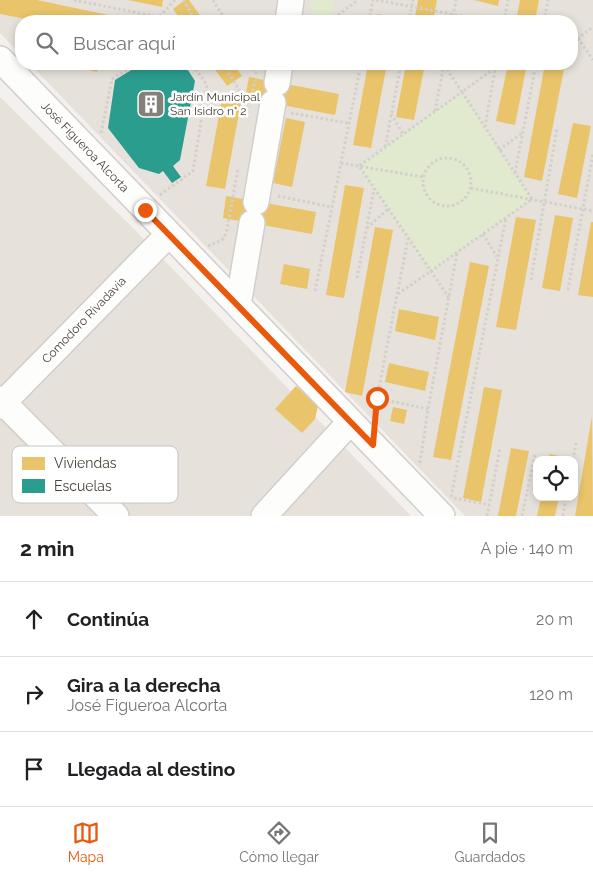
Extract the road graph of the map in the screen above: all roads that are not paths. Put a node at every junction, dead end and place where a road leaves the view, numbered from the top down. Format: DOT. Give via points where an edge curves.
graph roads {
  1 [pos="291,0"];
  2 [pos="289,15"];
  3 [pos="0,59"];
  4 [pos="273,94"];
  5 [pos="174,240"];
  6 [pos="238,305"];
  7 [pos="1,403"];
  8 [pos="350,422"];
  9 [pos="45,446"];
  10 [pos="103,503"];
  11 [pos="116,516"];
  12 [pos="264,516"];
  13 [pos="442,516"];
  1 -- 2 [label="street"];
  3 -- 5 [label="street, José Figueroa Alcorta"];
  4 -- 6 [label="street" via="259,206"];
  5 -- 6 [label="street, José Figueroa Alcorta"];
  5 -- 7 [label="street, Comodoro Rivadavia"];
  6 -- 8 [label="street, José Figueroa Alcorta"];
  7 -- 9 [label="street"];
  8 -- 12 [label="street"];
  8 -- 13 [label="street, José Figueroa Alcorta"];
  10 -- 11 [label="street"];
}
